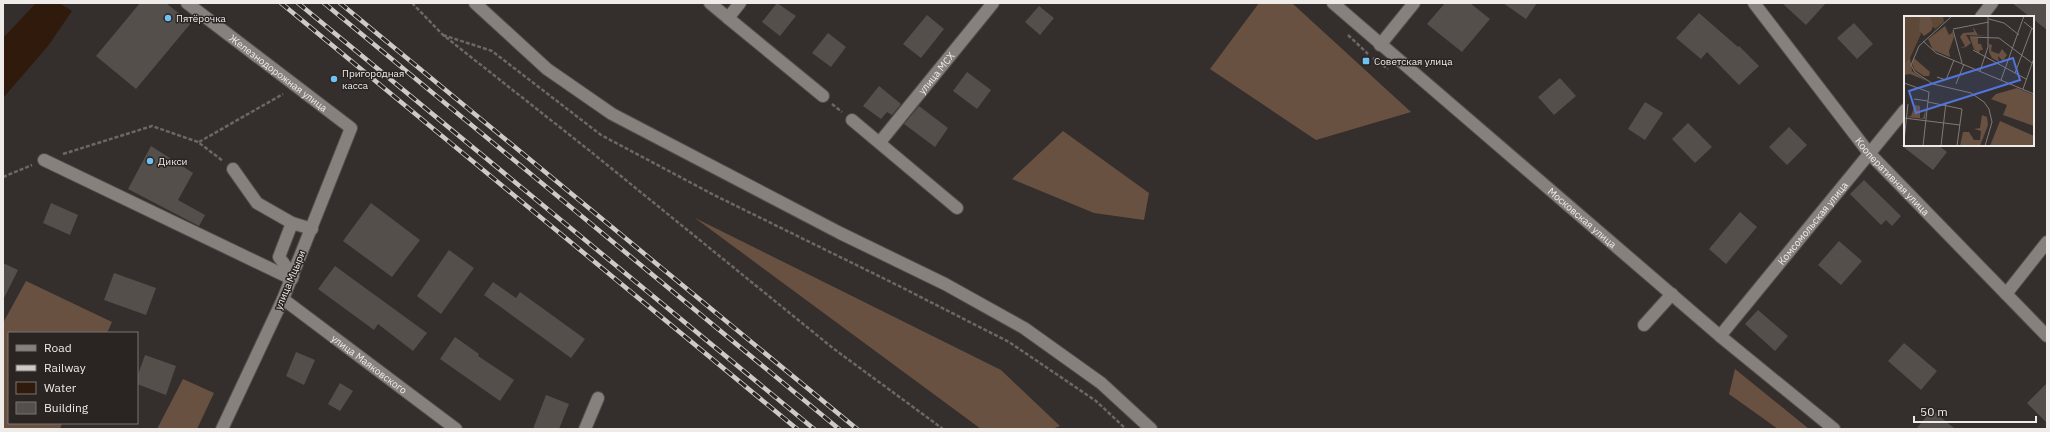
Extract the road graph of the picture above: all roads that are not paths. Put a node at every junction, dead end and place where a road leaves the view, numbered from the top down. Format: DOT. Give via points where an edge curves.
graph roads {
  1 [pos="187,3"];
  2 [pos="475,3"];
  3 [pos="710,3"];
  4 [pos="740,3"];
  5 [pos="994,3"];
  6 [pos="1333,3"];
  7 [pos="1414,3"];
  8 [pos="1754,3"];
  9 [pos="1992,3"];
  10 [pos="1982,16"];
  11 [pos="728,18"];
  12 [pos="1380,45"];
  13 [pos="823,96"];
  14 [pos="1904,111"];
  15 [pos="852,120"];
  16 [pos="351,128"];
  17 [pos="880,142"];
  18 [pos="1870,153"];
  19 [pos="44,160"];
  20 [pos="233,169"];
  21 [pos="957,208"];
  22 [pos="292,223"];
  23 [pos="312,229"];
  24 [pos="2047,242"];
  25 [pos="292,277"];
  26 [pos="1672,294"];
  27 [pos="2006,294"];
  28 [pos="283,299"];
  29 [pos="1644,324"];
  30 [pos="1720,336"];
  31 [pos="2047,336"];
  32 [pos="598,398"];
  33 [pos="222,429"];
  34 [pos="456,429"];
  35 [pos="585,429"];
  36 [pos="1151,429"];
  37 [pos="1834,429"];
  1 -- 16 [label="street, Железнодорожная улица"];
  2 -- 36 [label="street" via="547,68 612,114 840,233 944,284 1024,328 1101,383"];
  3 -- 11 [label="street"];
  4 -- 11 [label="street"];
  5 -- 17 [label="street, улица МСХ"];
  6 -- 12 [label="street, Московская улица"];
  7 -- 12 [label="street"];
  8 -- 18 [label="street, Кооперативная улица"];
  9 -- 10 [label="street"];
  11 -- 13 [label="street"];
  12 -- 26 [label="street, Московская улица"];
  14 -- 18 [label="street, Комсомольская улица"];
  15 -- 17 [label="street"];
  16 -- 23 [label="street, улица Мцыри"];
  17 -- 21 [label="street"];
  18 -- 27 [label="street, Кооперативная улица"];
  18 -- 30 [label="street, Комсомольская улица"];
  19 -- 25 [label="street"];
  20 -- 22 [label="street" via="257,203"];
  22 -- 23 [label="street"];
  22 -- 25 [label="street" via="279,257"];
  23 -- 25 [label="street, улица Мцыри"];
  24 -- 27 [label="street"];
  25 -- 28 [label="street, улица Мцыри"];
  26 -- 29 [label="street"];
  26 -- 30 [label="street, Московская улица"];
  27 -- 31 [label="street, Кооперативная улица"];
  28 -- 33 [label="street, улица Мцыри"];
  28 -- 34 [label="street, улица Маяковского"];
  30 -- 37 [label="street, Московская улица"];
  32 -- 35 [label="street"];
}
